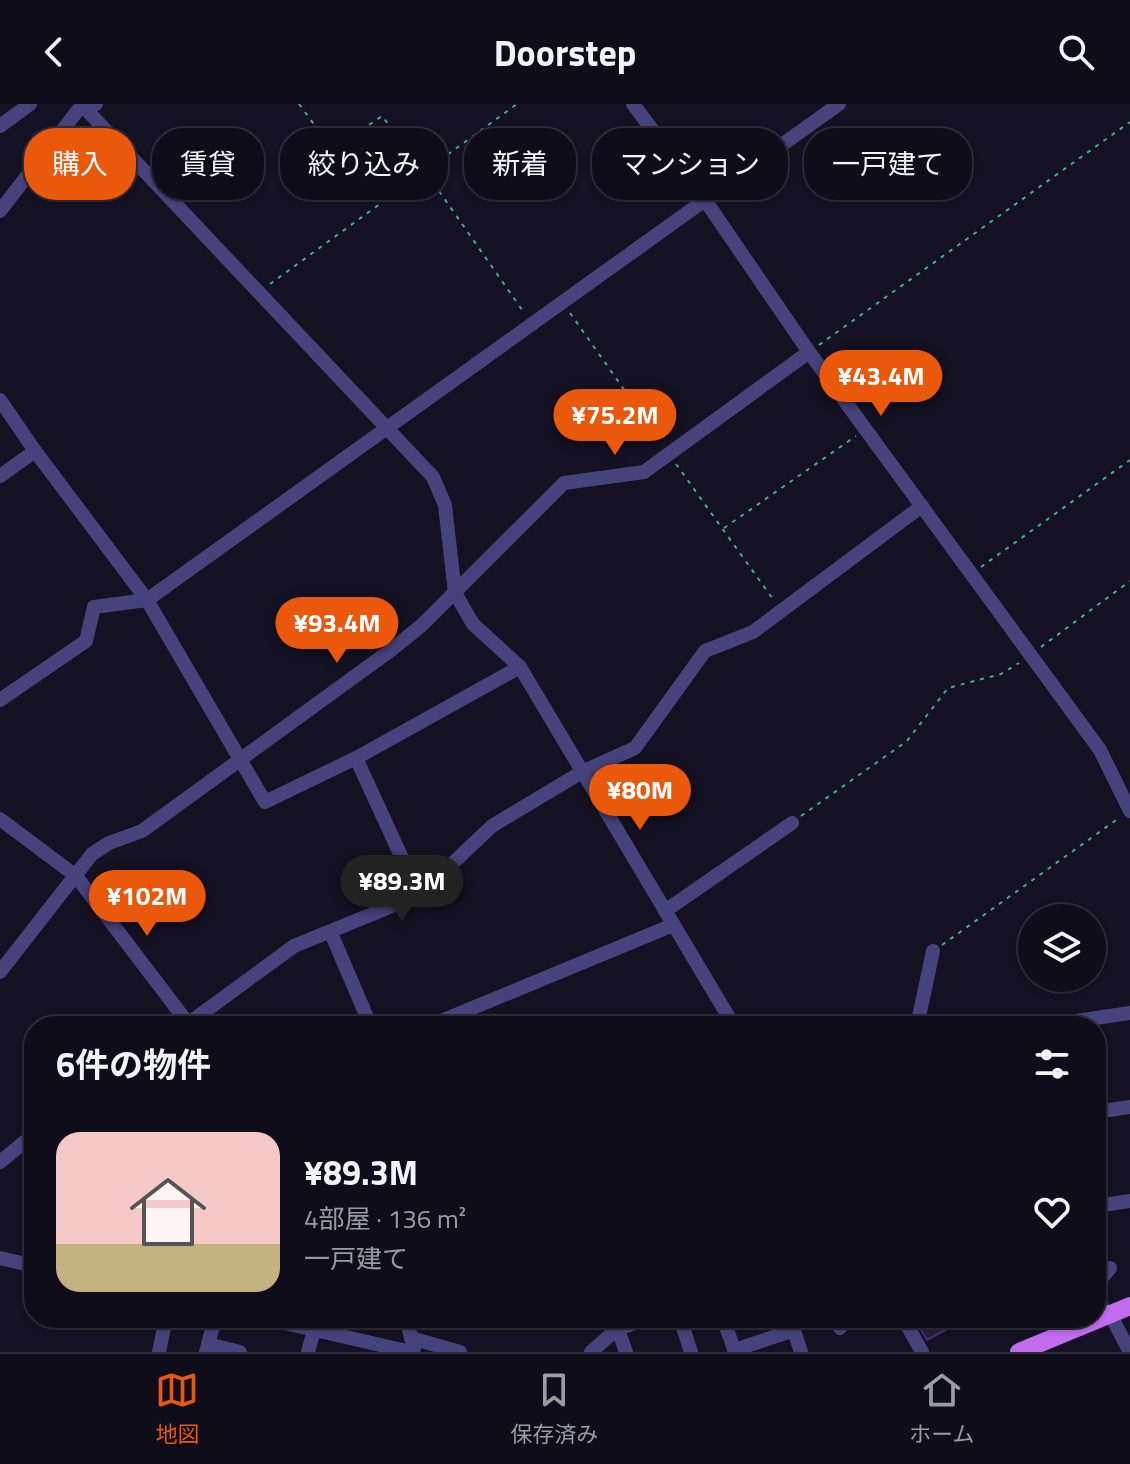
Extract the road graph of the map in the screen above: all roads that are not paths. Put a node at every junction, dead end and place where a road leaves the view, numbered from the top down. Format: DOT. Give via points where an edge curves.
graph roads {
  1 [pos="30,104"];
  2 [pos="81,104"];
  3 [pos="96,104"];
  4 [pos="839,104"];
  5 [pos="634,105"];
  6 [pos="0,126"];
  7 [pos="651,128"];
  8 [pos="788,141"];
  9 [pos="705,200"];
  10 [pos="0,211"];
  11 [pos="809,352"];
  12 [pos="0,400"];
  13 [pos="386,429"];
  14 [pos="35,451"];
  15 [pos="0,476"];
  16 [pos="922,506"];
  17 [pos="455,593"];
  18 [pos="147,600"];
  19 [pos="520,667"];
  20 [pos="0,700"];
  21 [pos="356,758"];
  22 [pos="238,760"];
  23 [pos="582,772"];
  24 [pos="1130,811"];
  25 [pos="0,819"];
  26 [pos="792,823"];
  27 [pos="76,876"];
  28 [pos="419,895"];
  29 [pos="665,911"];
  30 [pos="673,925"];
  31 [pos="331,933"];
  32 [pos="933,951"];
  33 [pos="0,972"];
  34 [pos="1130,1013"];
  35 [pos="181,1016"];
  36 [pos="200,1016"];
  37 [pos="366,1016"];
  38 [pos="453,1016"];
  39 [pos="728,1016"];
  40 [pos="919,1016"];
  41 [pos="1106,1017"];
  42 [pos="1130,1107"];
  43 [pos="1106,1111"];
  44 [pos="24,1142"];
  45 [pos="0,1162"];
  46 [pos="1130,1201"];
  47 [pos="1106,1205"];
  48 [pos="0,1258"];
  49 [pos="24,1264"];
  50 [pos="1110,1268"];
  51 [pos="1106,1273"];
  52 [pos="1130,1306"];
  53 [pos="1106,1311"];
  54 [pos="1110,1314"];
  55 [pos="1106,1316"];
  56 [pos="164,1328"];
  57 [pos="212,1328"];
  58 [pos="306,1328"];
  59 [pos="612,1328"];
  60 [pos="618,1328"];
  61 [pos="683,1328"];
  62 [pos="727,1328"];
  63 [pos="784,1328"];
  64 [pos="793,1328"];
  65 [pos="909,1328"];
  66 [pos="1076,1328"];
  67 [pos="314,1330"];
  68 [pos="408,1334"];
  69 [pos="207,1348"];
  70 [pos="735,1351"];
  71 [pos="159,1352"];
  72 [pos="240,1352"];
  73 [pos="308,1352"];
  74 [pos="460,1352"];
  75 [pos="591,1352"];
  76 [pos="626,1352"];
  77 [pos="691,1352"];
  78 [pos="801,1352"];
  79 [pos="922,1352"];
  80 [pos="1019,1352"];
  81 [pos="1130,1352"];
  1 -- 6 [label="street"];
  2 -- 3 [label="street"];
  2 -- 10 [label="street"];
  2 -- 13 [label="street"];
  4 -- 8 [label="street"];
  5 -- 7 [label="street"];
  9 -- 11 [label="street"];
  9 -- 13 [label="street"];
  11 -- 16 [label="street"];
  11 -- 17 [label="street" via="644,472 564,483"];
  12 -- 14 [label="street"];
  13 -- 17 [label="street" via="433,477 445,505"];
  13 -- 18 [label="street"];
  14 -- 15 [label="street"];
  14 -- 18 [label="street"];
  16 -- 23 [label="street" via="753,632 705,651 635,748"];
  16 -- 24 [label="street" via="1100,750"];
  17 -- 19 [label="street" via="473,624"];
  17 -- 22 [label="street" via="391,650"];
  18 -- 20 [label="street" via="94,607 86,641"];
  18 -- 22 [label="street"];
  19 -- 21 [label="street"];
  19 -- 23 [label="street"];
  21 -- 22 [label="street" via="265,802"];
  21 -- 28 [label="street"];
  22 -- 27 [label="street" via="142,831 92,854"];
  23 -- 28 [label="street" via="492,826"];
  23 -- 29 [label="street"];
  25 -- 27 [label="street"];
  26 -- 29 [label="street"];
  27 -- 33 [label="street"];
  27 -- 35 [label="street"];
  28 -- 31 [label="street"];
  29 -- 30 [label="street"];
  30 -- 38 [label="street"];
  30 -- 39 [label="street"];
  31 -- 36 [label="street" via="294,946"];
  31 -- 37 [label="street"];
  32 -- 40 [label="street"];
  34 -- 41 [label="street"];
  42 -- 43 [label="street"];
  44 -- 45 [label="street"];
  46 -- 47 [label="street"];
  48 -- 49 [label="street"];
  50 -- 51 [label="street"];
  52 -- 54 [label="main road"];
  53 -- 54 [label="street"];
  54 -- 55 [label="main road"];
  54 -- 81 [label="street"];
  56 -- 71 [label="street"];
  57 -- 69 [label="street"];
  58 -- 67 [label="street"];
  59 -- 75 [label="street"];
  60 -- 76 [label="street"];
  61 -- 77 [label="street"];
  62 -- 70 [label="street"];
  63 -- 70 [label="street"];
  64 -- 78 [label="street"];
  65 -- 79 [label="street"];
  66 -- 80 [label="main road"];
  67 -- 68 [label="street"];
  67 -- 73 [label="street"];
  68 -- 74 [label="street"];
  69 -- 72 [label="street"];
}
